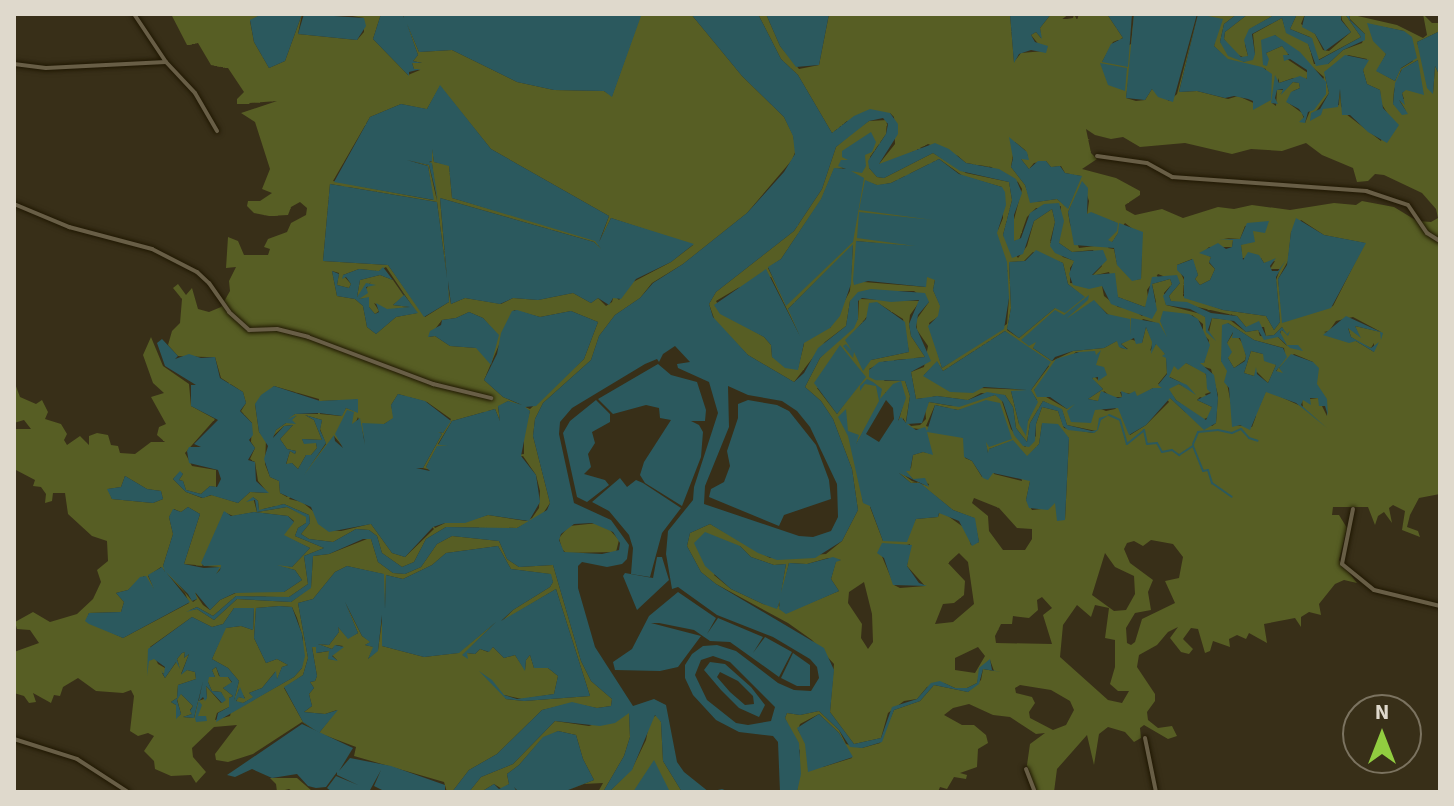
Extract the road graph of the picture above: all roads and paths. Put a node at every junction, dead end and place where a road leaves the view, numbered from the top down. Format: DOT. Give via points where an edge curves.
graph roads {
  1 [pos="134,14"];
  2 [pos="166,62"];
  3 [pos="14,64"];
  4 [pos="217,131"];
  5 [pos="1097,156"];
  6 [pos="14,204"];
  7 [pos="1440,241"];
  8 [pos="491,398"];
  9 [pos="1353,509"];
  10 [pos="1440,606"];
  11 [pos="1145,738"];
  12 [pos="14,739"];
  13 [pos="1026,769"];
  14 [pos="128,792"];
  15 [pos="1035,792"];
  16 [pos="1156,792"];
  1 -- 2 [label="street"];
  2 -- 3 [label="street" via="46,68"];
  2 -- 4 [label="street" via="195,93"];
  5 -- 7 [label="street" via="1151,164 1172,177 1366,191 1408,205 1427,233"];
  6 -- 8 [label="street" via="69,227 152,249 197,272 249,330 282,330 433,384"];
  9 -- 10 [label="street" via="1342,564 1374,590"];
  11 -- 16 [label="street"];
  12 -- 14 [label="street" via="77,759"];
  13 -- 15 [label="street"];
}
